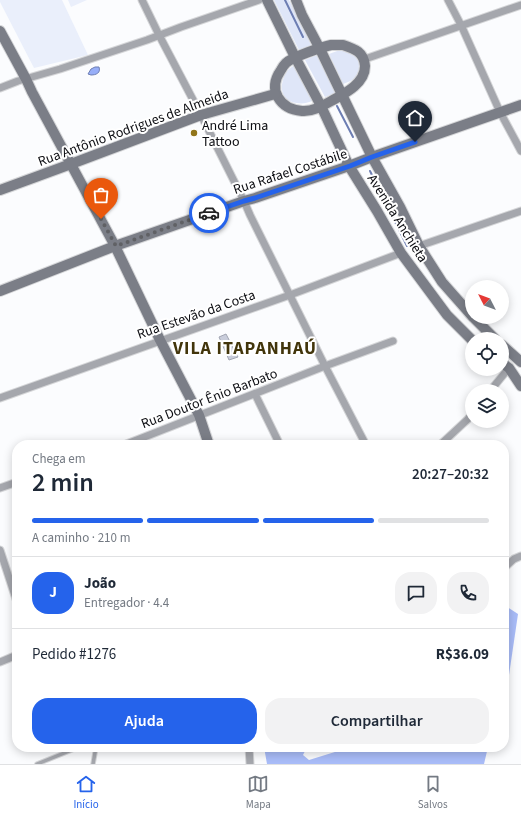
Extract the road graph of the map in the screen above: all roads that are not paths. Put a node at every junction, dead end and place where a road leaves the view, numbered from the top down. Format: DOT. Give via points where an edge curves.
graph roads {
  1 [pos="142,0"];
  2 [pos="259,0"];
  3 [pos="267,0"];
  4 [pos="296,0"];
  5 [pos="448,0"];
  6 [pos="521,5"];
  7 [pos="461,25"];
  8 [pos="0,31"];
  9 [pos="159,35"];
  10 [pos="320,49"];
  11 [pos="295,57"];
  12 [pos="365,59"];
  13 [pos="26,78"];
  14 [pos="0,88"];
  15 [pos="275,94"];
  16 [pos="342,95"];
  17 [pos="521,105"];
  18 [pos="321,106"];
  19 [pos="500,112"];
  20 [pos="201,115"];
  21 [pos="521,151"];
  22 [pos="372,157"];
  23 [pos="71,164"];
  24 [pos="350,166"];
  25 [pos="0,190"];
  26 [pos="244,201"];
  27 [pos="521,211"];
  28 [pos="116,246"];
  29 [pos="419,246"];
  30 [pos="401,253"];
  31 [pos="0,291"];
  32 [pos="290,294"];
  33 [pos="465,308"];
  34 [pos="480,324"];
  35 [pos="488,332"];
  36 [pos="465,333"];
  37 [pos="160,340"];
  38 [pos="393,341"];
  39 [pos="509,350"];
  40 [pos="520,359"];
  41 [pos="325,366"];
  42 [pos="509,370"];
  43 [pos="521,386"];
  44 [pos="255,394"];
  45 [pos="0,398"];
  46 [pos="199,415"];
  47 [pos="465,422"];
  48 [pos="136,440"];
  49 [pos="207,440"];
  50 [pos="278,440"];
  51 [pos="363,440"];
  52 [pos="445,440"];
  53 [pos="12,484"];
  54 [pos="0,488"];
  55 [pos="0,550"];
  56 [pos="521,556"];
  57 [pos="509,564"];
  58 [pos="12,587"];
  59 [pos="12,657"];
  60 [pos="0,662"];
  61 [pos="67,752"];
  62 [pos="95,752"];
  63 [pos="249,752"];
  64 [pos="37,764"];
  65 [pos="93,764"];
  66 [pos="250,764"];
  1 -- 9 [label="street"];
  2 -- 9 [label="street"];
  3 -- 11 [label="street, Avenida Anchieta"];
  4 -- 10 [label="street, Avenida Anchieta"];
  5 -- 7 [label="street"];
  6 -- 7 [label="street"];
  7 -- 12 [label="street"];
  7 -- 19 [label="street"];
  8 -- 13 [label="street"];
  9 -- 13 [label="street"];
  9 -- 20 [label="street"];
  10 -- 11 [label="street"];
  10 -- 12 [label="street" via="343,45 352,48"];
  10 -- 16 [label="street, Avenida Anchieta"];
  11 -- 15 [label="street" via="285,63 278,75 274,86"];
  11 -- 18 [label="street, Avenida Anchieta"];
  12 -- 16 [label="street" via="365,72 360,80"];
  13 -- 14 [label="street"];
  13 -- 23 [label="street"];
  15 -- 18 [label="street" via="286,105 296,110 308,111"];
  15 -- 20 [label="street, Rua Antônio Rodrigues de Almeida"];
  16 -- 18 [label="street"];
  16 -- 22 [label="street, Avenida Anchieta"];
  17 -- 19 [label="street, Rua Rafael Costábile"];
  18 -- 24 [label="street, Avenida Anchieta"];
  19 -- 21 [label="street"];
  19 -- 22 [label="street, Rua Rafael Costábile"];
  20 -- 23 [label="street, Rua Antônio Rodrigues de Almeida"];
  20 -- 26 [label="street"];
  22 -- 24 [label="street, Rua Rafael Costábile"];
  22 -- 29 [label="street, Avenida Anchieta"];
  23 -- 25 [label="street, Rua Antônio Rodrigues de Almeida"];
  23 -- 28 [label="street"];
  24 -- 26 [label="street, Rua Rafael Costábile"];
  24 -- 30 [label="street, Avenida Anchieta"];
  26 -- 28 [label="street, Rua Rafael Costábile"];
  26 -- 32 [label="street"];
  27 -- 29 [label="street"];
  28 -- 31 [label="street, Rua Rafael Costábile"];
  28 -- 37 [label="street"];
  29 -- 33 [label="street, Avenida Anchieta" via="442,282"];
  30 -- 32 [label="street, Rua Estevão da Costa"];
  30 -- 36 [label="street, Avenida Anchieta" via="447,315"];
  32 -- 37 [label="street, Rua Estevão da Costa"];
  32 -- 41 [label="street"];
  34 -- 35 [label="street, Avenida Anchieta"];
  37 -- 45 [label="street, Rua Estevão da Costa"];
  37 -- 46 [label="street"];
  38 -- 41 [label="street, Rua Doutor Ênio Barbato"];
  39 -- 40 [label="street"];
  41 -- 44 [label="street, Rua Doutor Ênio Barbato"];
  41 -- 51 [label="street"];
  42 -- 43 [label="street"];
  44 -- 46 [label="street, Rua Doutor Ênio Barbato"];
  44 -- 50 [label="street"];
  46 -- 48 [label="street, Rua Doutor Ênio Barbato"];
  46 -- 49 [label="street"];
  47 -- 52 [label="street"];
  53 -- 54 [label="street"];
  55 -- 58 [label="street"];
  56 -- 57 [label="street"];
  59 -- 60 [label="street"];
  61 -- 64 [label="lane"];
  62 -- 65 [label="lane"];
  63 -- 66 [label="street"];
}
